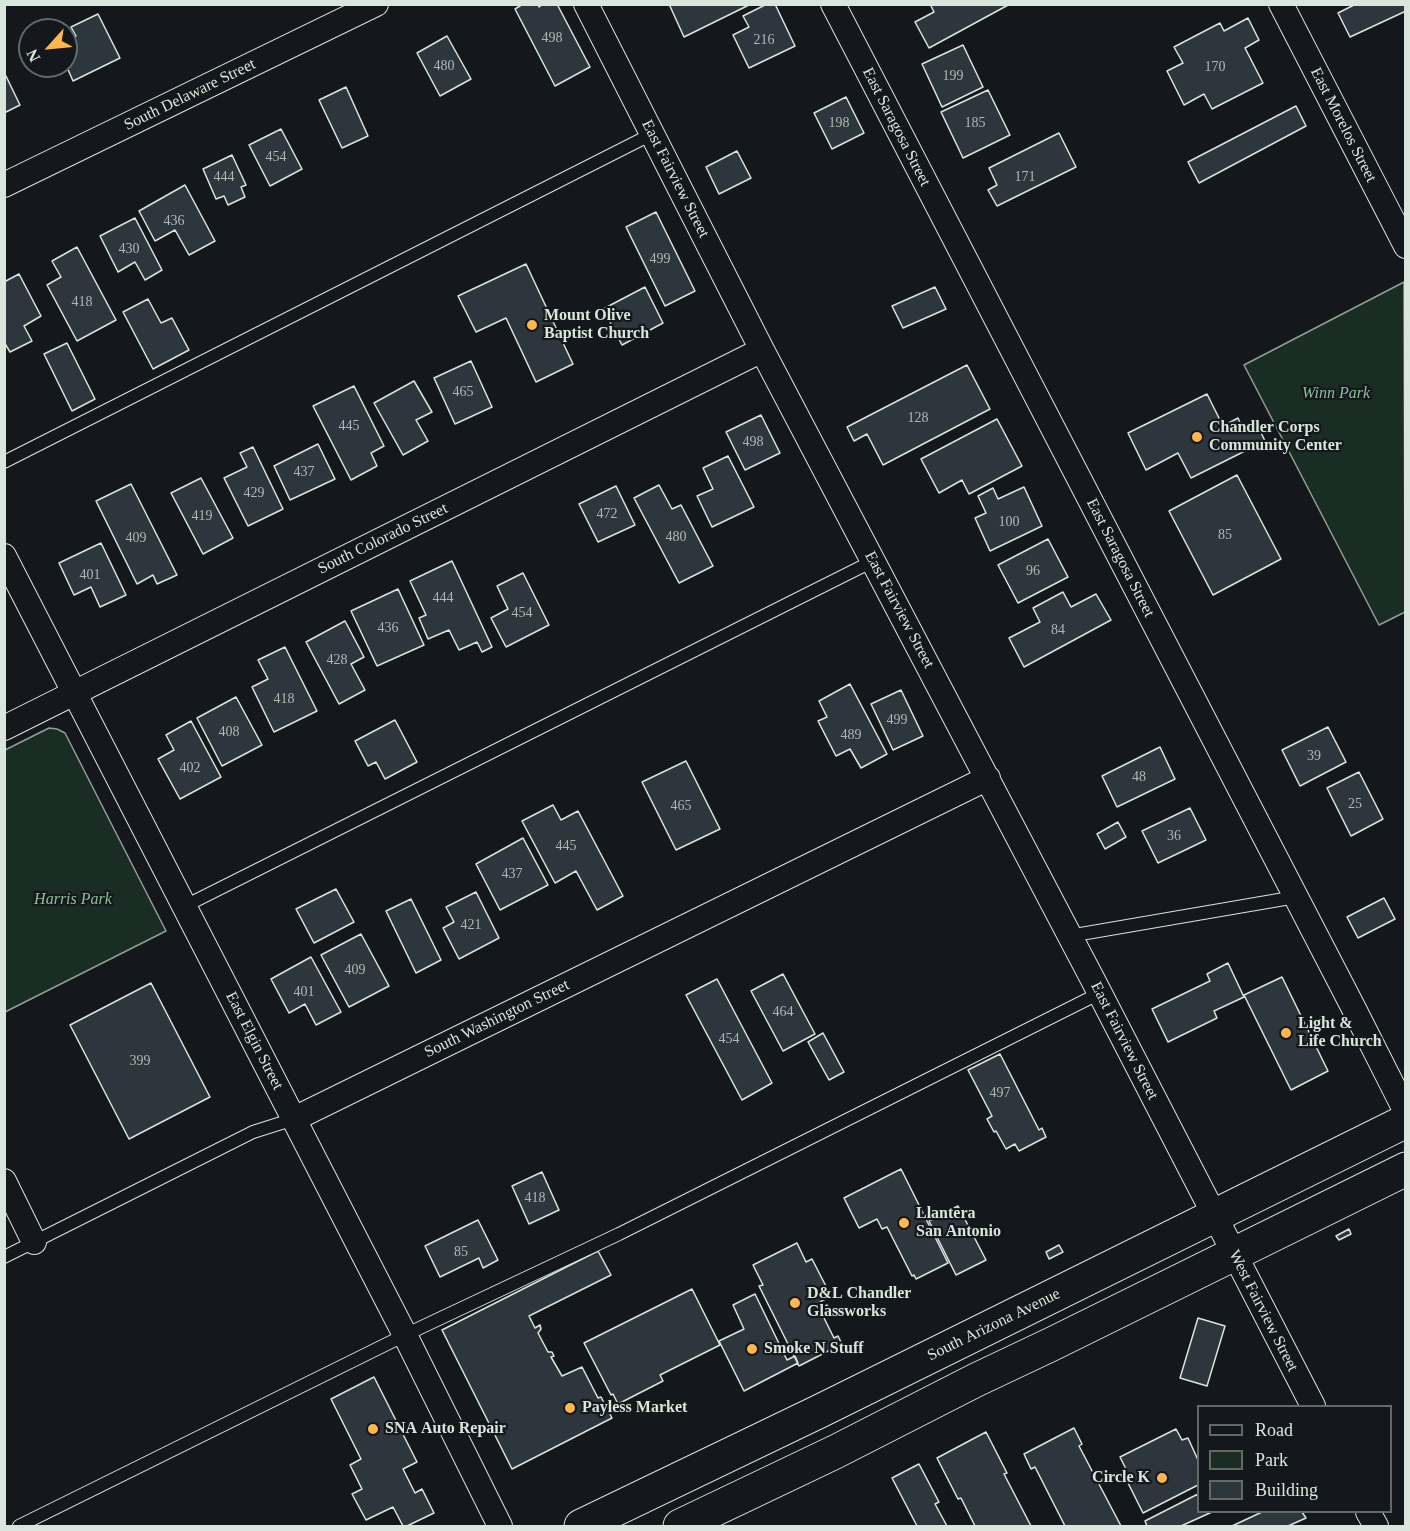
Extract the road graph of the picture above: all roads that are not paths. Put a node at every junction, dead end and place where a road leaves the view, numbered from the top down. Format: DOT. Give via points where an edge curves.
graph roads {
  1 [pos="376,4"];
  2 [pos="586,4"];
  3 [pos="833,4"];
  4 [pos="1281,4"];
  5 [pos="652,134"];
  6 [pos="4,185"];
  7 [pos="1406,246"];
  8 [pos="762,350"];
  9 [pos="4,462"];
  10 [pos="4,556"];
  11 [pos="873,561"];
  12 [pos="76,692"];
  13 [pos="4,728"];
  14 [pos="988,778"];
  15 [pos="1296,897"];
  16 [pos="185,906"];
  17 [pos="1069,936"];
  18 [pos="1100,993"];
  19 [pos="1406,1112"];
  20 [pos="294,1119"];
  21 [pos="1406,1121"];
  22 [pos="1406,1169"];
  23 [pos="4,1181"];
  24 [pos="1214,1215"];
  25 [pos="34,1242"];
  26 [pos="1233,1254"];
  27 [pos="4,1257"];
  28 [pos="405,1335"];
  29 [pos="1312,1405"];
  30 [pos="1369,1513"];
  31 [pos="19,1527"];
  32 [pos="500,1527"];
  33 [pos="581,1527"];
  34 [pos="680,1527"];
  35 [pos="1376,1527"];
  1 -- 6 [label="street, South Delaware Street"];
  2 -- 5 [label="street, East Fairview Street"];
  3 -- 15 [label="street, East Saragosa Street"];
  4 -- 7 [label="street, East Morelos Street"];
  5 -- 8 [label="street, East Fairview Street"];
  5 -- 9 [label="lane"];
  8 -- 11 [label="street, East Fairview Street"];
  8 -- 12 [label="street, South Colorado Street"];
  10 -- 12 [label="street, East Elgin Street"];
  11 -- 14 [label="street, East Fairview Street"];
  11 -- 16 [label="lane"];
  12 -- 13 [label="street, South Colorado Street"];
  12 -- 16 [label="street, East Elgin Street"];
  14 -- 17 [label="street, East Fairview Street"];
  14 -- 20 [label="street, South Washington Street"];
  15 -- 17 [label="lane"];
  15 -- 19 [label="street, East Saragosa Street"];
  16 -- 20 [label="street, East Elgin Street"];
  17 -- 18 [label="street, East Fairview Street"];
  18 -- 24 [label="street, East Fairview Street"];
  18 -- 28 [label="lane" via="630,1229"];
  20 -- 25 [label="lane, South Washington Street" via="253,1132"];
  20 -- 28 [label="street, East Elgin Street"];
  21 -- 24 [label="main road, South Arizona Avenue"];
  22 -- 26 [label="main road"];
  23 -- 25 [label="street"];
  24 -- 26 [label="street, West Fairview Street"];
  24 -- 33 [label="main road, South Arizona Avenue"];
  25 -- 27 [label="lane, South Washington Street"];
  26 -- 29 [label="street, West Fairview Street"];
  26 -- 34 [label="main road"];
  28 -- 31 [label="lane"];
  28 -- 32 [label="street, East Elgin Street"];
  30 -- 35 [label="street"];
}
